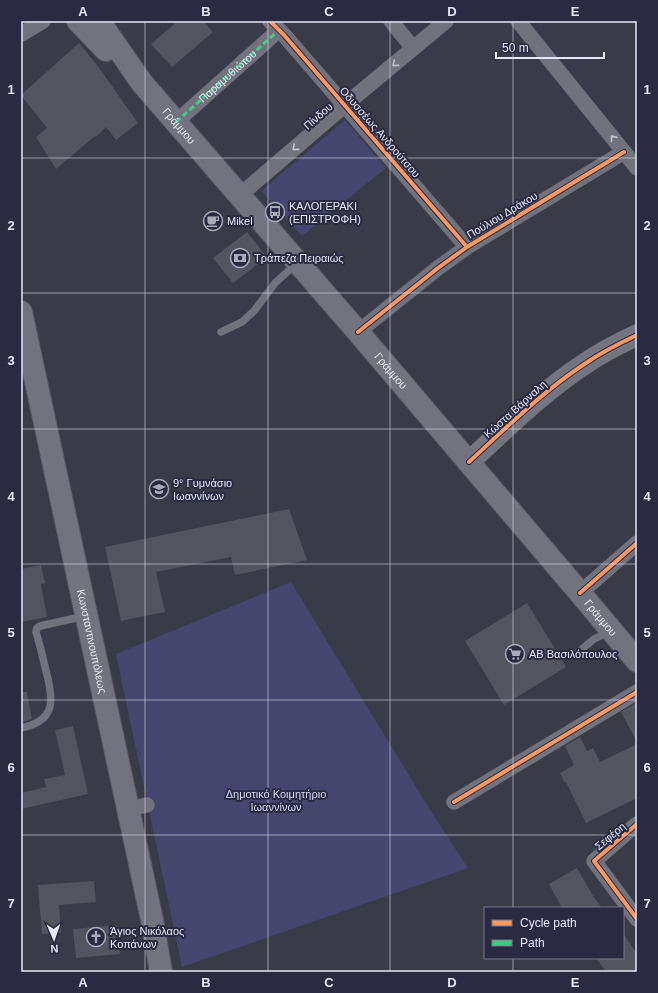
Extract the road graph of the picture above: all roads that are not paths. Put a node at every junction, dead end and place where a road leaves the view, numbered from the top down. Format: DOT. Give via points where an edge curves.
graph roads {
  1 [pos="42,21"];
  2 [pos="78,21"];
  3 [pos="98,21"];
  4 [pos="391,21"];
  5 [pos="446,21"];
  6 [pos="518,21"];
  7 [pos="275,26"];
  8 [pos="21,34"];
  9 [pos="413,48"];
  10 [pos="142,83"];
  11 [pos="345,105"];
  12 [pos="176,122"];
  13 [pos="624,152"];
  14 [pos="637,168"];
  15 [pos="240,195"];
  16 [pos="467,247"];
  17 [pos="298,262"];
  18 [pos="21,312"];
  19 [pos="221,332"];
  20 [pos="358,332"];
  21 [pos="637,334"];
  22 [pos="469,462"];
  23 [pos="637,543"];
  24 [pos="580,593"];
  25 [pos="87,616"];
  26 [pos="612,631"];
  27 [pos="576,654"];
  28 [pos="637,661"];
  29 [pos="637,692"];
  30 [pos="21,728"];
  31 [pos="454,802"];
  32 [pos="637,824"];
  33 [pos="637,919"];
  34 [pos="161,972"];
  1 -- 8 [label="street"];
  2 -- 10 [label="main road, Γράμμου"];
  3 -- 10 [label="main road, Γράμμου"];
  4 -- 9 [label="street"];
  5 -- 9 [label="street, Πίνδου"];
  13 -- 6 [label="street, one-way"];
  7 -- 11 [label="street, Οδυσσέως Ανδρούτσου"];
  7 -- 12 [label="street, Παραμυθιώτου"];
  9 -- 11 [label="street, Πίνδου, one-way"];
  10 -- 12 [label="main road, Γράμμου"];
  11 -- 15 [label="street, Πίνδου, one-way"];
  11 -- 16 [label="street, Οδυσσέως Ανδρούτσου"];
  12 -- 15 [label="main road, Γράμμου"];
  13 -- 14 [label="street"];
  13 -- 16 [label="street, Πούλιου Δράκου"];
  15 -- 17 [label="main road, Γράμμου"];
  16 -- 20 [label="street, Πούλιου Δράκου"];
  17 -- 19 [label="lane" via="275,283 254,311 242,322"];
  17 -- 20 [label="main road, Γράμμου"];
  18 -- 25 [label="main road, Κωνσταντινουπόλεως"];
  20 -- 22 [label="main road, Γράμμου"];
  21 -- 22 [label="street, Κώστα Βάρναλη" via="599,354 565,377"];
  22 -- 24 [label="main road, Γράμμου"];
  23 -- 24 [label="street"];
  24 -- 26 [label="main road, Γράμμου"];
  25 -- 30 [label="lane" via="37,628 51,702 48,713 38,723"];
  25 -- 34 [label="main road, Κωνσταντινουπόλεως" via="137,807"];
  26 -- 27 [label="lane" via="594,639"];
  26 -- 28 [label="main road, Γράμμου"];
  29 -- 31 [label="street"];
  32 -- 33 [label="street, Σεφέρη" via="594,861"];
}
